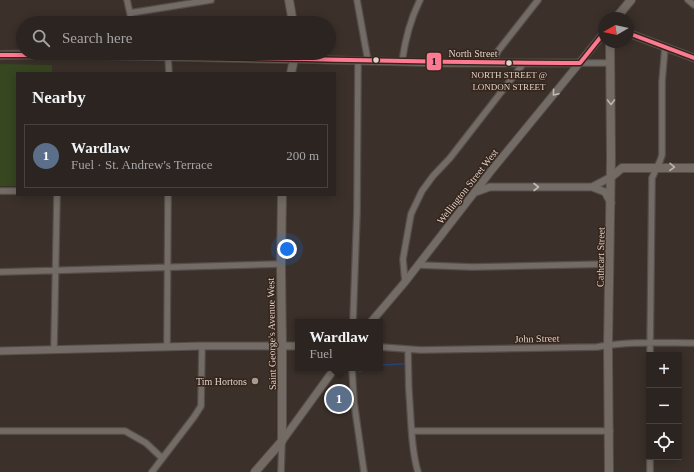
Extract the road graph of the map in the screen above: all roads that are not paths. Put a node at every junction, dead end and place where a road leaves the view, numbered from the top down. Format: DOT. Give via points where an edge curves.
graph roads {
  1 [pos="128,0"];
  2 [pos="211,0"];
  3 [pos="289,0"];
  4 [pos="357,0"];
  5 [pos="420,0"];
  6 [pos="538,0"];
  7 [pos="631,0"];
  8 [pos="688,0"];
  9 [pos="694,5"];
  10 [pos="621,12"];
  11 [pos="130,13"];
  12 [pos="131,16"];
  13 [pos="292,16"];
  14 [pos="634,35"];
  15 [pos="598,40"];
  16 [pos="665,47"];
  17 [pos="610,48"];
  18 [pos="0,55"];
  19 [pos="16,55"];
  20 [pos="694,58"];
  21 [pos="336,59"];
  22 [pos="168,60"];
  23 [pos="294,60"];
  24 [pos="358,61"];
  25 [pos="368,61"];
  26 [pos="402,62"];
  27 [pos="492,63"];
  28 [pos="580,63"];
  29 [pos="611,63"];
  30 [pos="523,64"];
  31 [pos="169,72"];
  32 [pos="291,72"];
  33 [pos="612,157"];
  34 [pos="657,167"];
  35 [pos="622,168"];
  36 [pos="694,168"];
  37 [pos="491,171"];
  38 [pos="611,178"];
  39 [pos="497,186"];
  40 [pos="592,187"];
  41 [pos="16,190"];
  42 [pos="0,191"];
  43 [pos="474,194"];
  44 [pos="58,196"];
  45 [pos="168,196"];
  46 [pos="282,196"];
  47 [pos="611,203"];
  48 [pos="281,264"];
  49 [pos="610,264"];
  50 [pos="418,265"];
  51 [pos="167,267"];
  52 [pos="56,270"];
  53 [pos="0,272"];
  54 [pos="405,282"];
  55 [pos="353,319"];
  56 [pos="374,319"];
  57 [pos="650,342"];
  58 [pos="694,343"];
  59 [pos="608,345"];
  60 [pos="202,346"];
  61 [pos="282,346"];
  62 [pos="295,346"];
  63 [pos="167,347"];
  64 [pos="383,347"];
  65 [pos="54,349"];
  66 [pos="408,350"];
  67 [pos="0,351"];
  68 [pos="650,352"];
  69 [pos="333,371"];
  70 [pos="352,371"];
  71 [pos="0,430"];
  72 [pos="412,431"];
  73 [pos="610,431"];
  74 [pos="282,441"];
  75 [pos="162,458"];
  76 [pos="650,460"];
  77 [pos="152,472"];
  78 [pos="255,472"];
  79 [pos="281,472"];
  80 [pos="364,472"];
  81 [pos="418,472"];
  82 [pos="609,472"];
  83 [pos="650,472"];
  1 -- 11 [label="street"];
  2 -- 11 [label="street"];
  3 -- 13 [label="main road"];
  4 -- 25 [label="street"];
  5 -- 26 [label="street" via="405,40"];
  6 -- 27 [label="street" via="498,51"];
  7 -- 10 [label="main road"];
  8 -- 9 [label="street"];
  11 -- 12 [label="street"];
  14 -- 16 [label="street"];
  15 -- 28 [label="street, Wellington Street West"];
  16 -- 20 [label="street"];
  16 -- 34 [label="street" via="662,82 662,155"];
  17 -- 29 [label="main road, Cathcart Street"];
  18 -- 19 [label="main road, North Street"];
  21 -- 24 [label="street, North Street"];
  22 -- 31 [label="street"];
  23 -- 32 [label="main road"];
  24 -- 25 [label="street, North Street"];
  24 -- 55 [label="street" via="358,212"];
  25 -- 26 [label="street, North Street"];
  26 -- 27 [label="street, North Street"];
  27 -- 30 [label="street, North Street"];
  28 -- 29 [label="street, North Street"];
  28 -- 30 [label="street, North Street"];
  28 -- 37 [label="street, Wellington Street West, one-way"];
  29 -- 33 [label="main road, Cathcart Street, one-way"];
  30 -- 54 [label="street" via="422,191 411,214 403,259"];
  33 -- 35 [label="main road"];
  33 -- 38 [label="main road, Cathcart Street"];
  34 -- 35 [label="main road"];
  34 -- 36 [label="main road, one-way"];
  34 -- 57 [label="street" via="652,178"];
  35 -- 38 [label="main road"];
  37 -- 39 [label="street" via="492,181"];
  37 -- 43 [label="street, Wellington Street West"];
  38 -- 40 [label="street"];
  38 -- 47 [label="main road, Cathcart Street"];
  39 -- 40 [label="street, one-way"];
  39 -- 43 [label="street" via="483,188"];
  40 -- 47 [label="street" via="605,192"];
  41 -- 42 [label="street"];
  43 -- 50 [label="street, Wellington Street West"];
  44 -- 52 [label="street"];
  45 -- 51 [label="street"];
  46 -- 48 [label="main road, Saint George's Avenue West"];
  47 -- 49 [label="main road, Cathcart Street"];
  48 -- 51 [label="street"];
  48 -- 61 [label="main road, Saint George's Avenue West"];
  49 -- 50 [label="street" via="472,267"];
  49 -- 59 [label="main road, Cathcart Street"];
  50 -- 54 [label="street, Wellington Street West"];
  51 -- 52 [label="street"];
  51 -- 63 [label="street"];
  52 -- 53 [label="street"];
  52 -- 65 [label="street"];
  54 -- 56 [label="street, Wellington Street West"];
  57 -- 58 [label="street, John Street"];
  57 -- 59 [label="street, John Street"];
  57 -- 68 [label="street"];
  59 -- 66 [label="street, John Street"];
  59 -- 73 [label="main road, Cathcart Street"];
  60 -- 61 [label="street"];
  60 -- 63 [label="street"];
  60 -- 75 [label="street" via="201,406"];
  61 -- 62 [label="street"];
  61 -- 74 [label="main road, Saint George's Avenue West"];
  63 -- 65 [label="street"];
  64 -- 66 [label="street, John Street"];
  65 -- 67 [label="street"];
  66 -- 72 [label="street"];
  69 -- 74 [label="street"];
  70 -- 80 [label="street"];
  71 -- 75 [label="street" via="124,431 146,442"];
  72 -- 73 [label="street"];
  72 -- 81 [label="street"];
  73 -- 82 [label="main road, Cathcart Street"];
  74 -- 78 [label="main road"];
  74 -- 79 [label="street, Saint George's Avenue West"];
  75 -- 77 [label="street"];
  76 -- 83 [label="street"];
}
